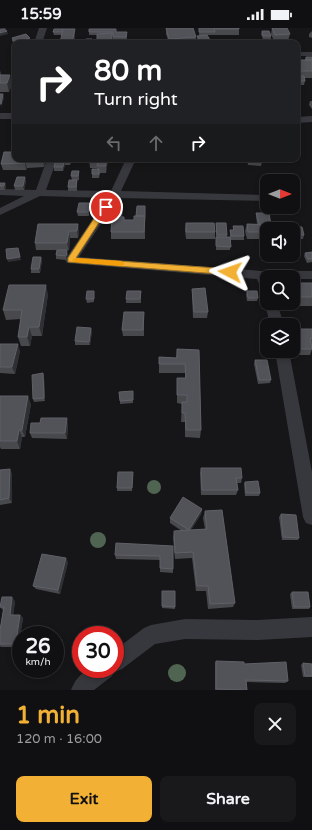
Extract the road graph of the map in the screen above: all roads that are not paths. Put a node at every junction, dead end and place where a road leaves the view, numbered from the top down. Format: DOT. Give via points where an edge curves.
graph roads {
  1 [pos="43,28"];
  2 [pos="39,40"];
  3 [pos="300,54"];
  4 [pos="312,54"];
  5 [pos="12,114"];
  6 [pos="0,116"];
  7 [pos="312,119"];
  8 [pos="300,120"];
  9 [pos="51,162"];
  10 [pos="130,162"];
  11 [pos="0,192"];
  12 [pos="40,192"];
  13 [pos="115,194"];
  14 [pos="260,198"];
  15 [pos="0,212"];
  16 [pos="260,275"];
  17 [pos="300,275"];
  18 [pos="312,275"];
  19 [pos="283,358"];
  20 [pos="312,517"];
  21 [pos="312,627"];
  22 [pos="124,655"];
  23 [pos="93,678"];
  24 [pos="81,690"];
  1 -- 2 [label="street"];
  3 -- 4 [label="street"];
  5 -- 6 [label="street"];
  7 -- 8 [label="street"];
  9 -- 12 [label="street"];
  10 -- 13 [label="street"];
  11 -- 12 [label="street"];
  12 -- 13 [label="street"];
  12 -- 15 [label="street"];
  13 -- 14 [label="street"];
  13 -- 16 [label="street" via="71,260"];
  17 -- 18 [label="street"];
  19 -- 20 [label="street"];
  21 -- 22 [label="street" via="258,630 185,629 151,635"];
  23 -- 24 [label="street"];
}
